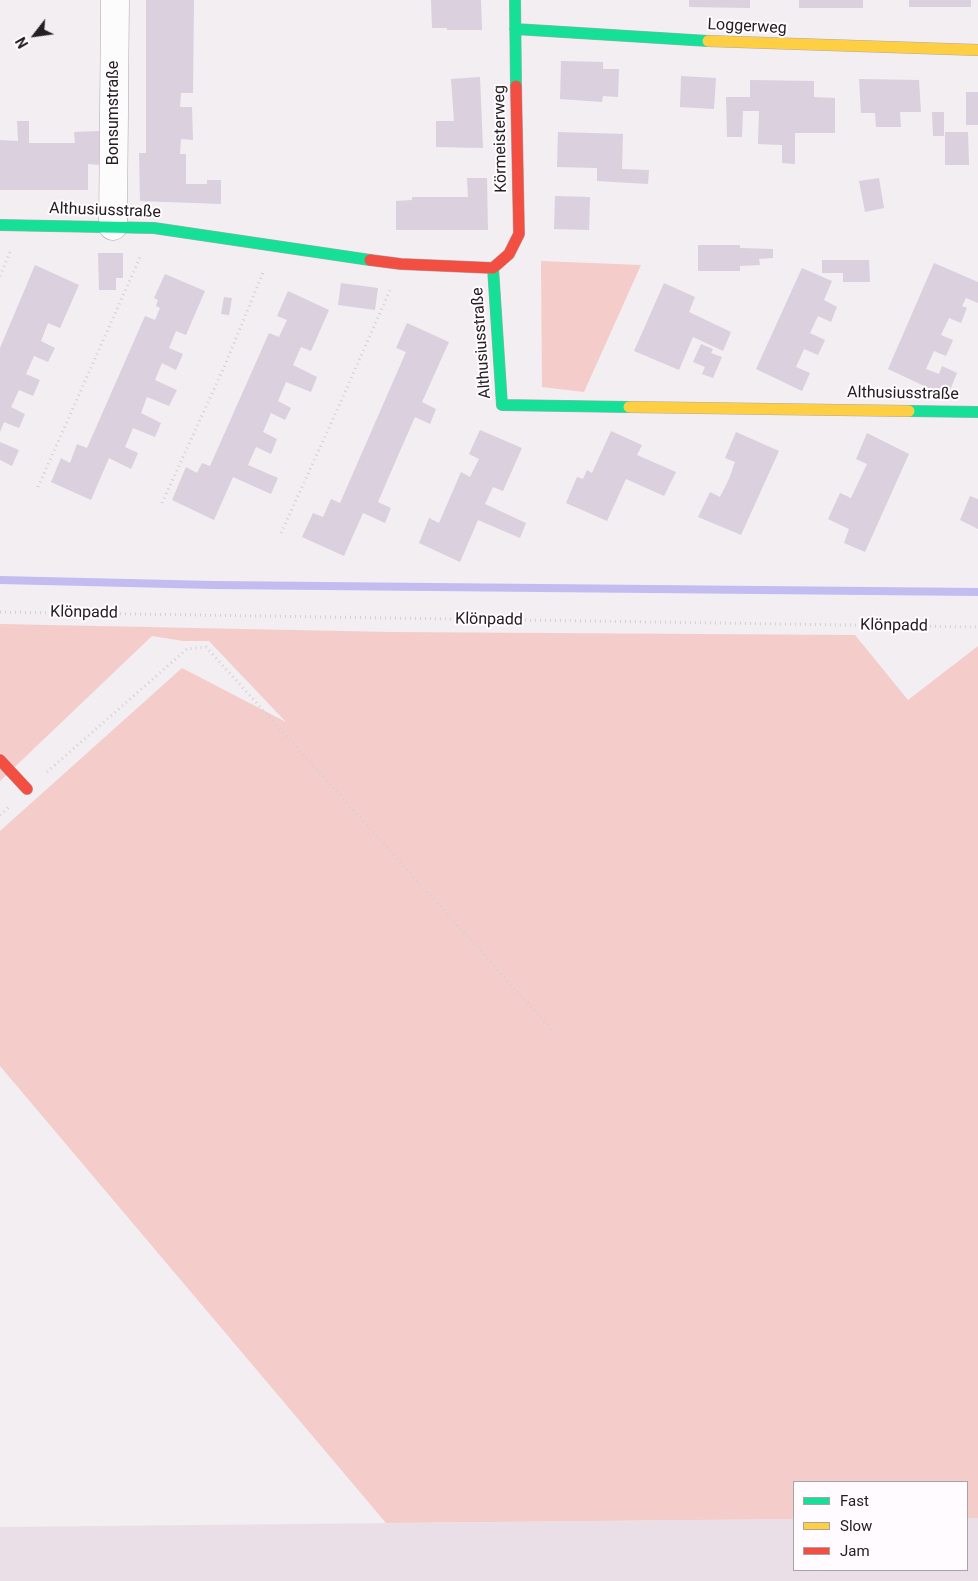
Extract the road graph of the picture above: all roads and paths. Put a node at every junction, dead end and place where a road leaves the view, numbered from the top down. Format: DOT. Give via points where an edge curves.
graph roads {
  1 [pos="115,0"];
  2 [pos="515,0"];
  3 [pos="515,28"];
  4 [pos="978,50"];
  5 [pos="0,225"];
  6 [pos="113,226"];
  7 [pos="154,228"];
  8 [pos="274,246"];
  9 [pos="401,264"];
  10 [pos="493,268"];
  11 [pos="978,412"];
  12 [pos="38,487"];
  13 [pos="162,504"];
  14 [pos="281,533"];
  15 [pos="0,612"];
  16 [pos="978,627"];
  17 [pos="0,760"];
  18 [pos="28,789"];
  19 [pos="0,815"];
  20 [pos="552,1030"];
  1 -- 6 [label="street, Bonsumstraße"];
  2 -- 3 [label="street, Körmeisterweg"];
  3 -- 4 [label="street, Loggerweg" via="743,44"];
  3 -- 10 [label="street, Körmeisterweg" via="519,234 508,256"];
  5 -- 6 [label="street, Althusiusstraße"];
  6 -- 7 [label="street, Althusiusstraße"];
  7 -- 8 [label="street, Althusiusstraße"];
  7 -- 12 [label="path"];
  8 -- 9 [label="street, Althusiusstraße"];
  8 -- 13 [label="path"];
  9 -- 10 [label="street, Althusiusstraße"];
  9 -- 14 [label="path"];
  10 -- 11 [label="street, Althusiusstraße" via="502,406"];
  15 -- 16 [label="path, Klönpadd"];
  17 -- 18 [label="street"];
  18 -- 19 [label="path"];
  18 -- 20 [label="path" via="187,649 206,647"];
}
